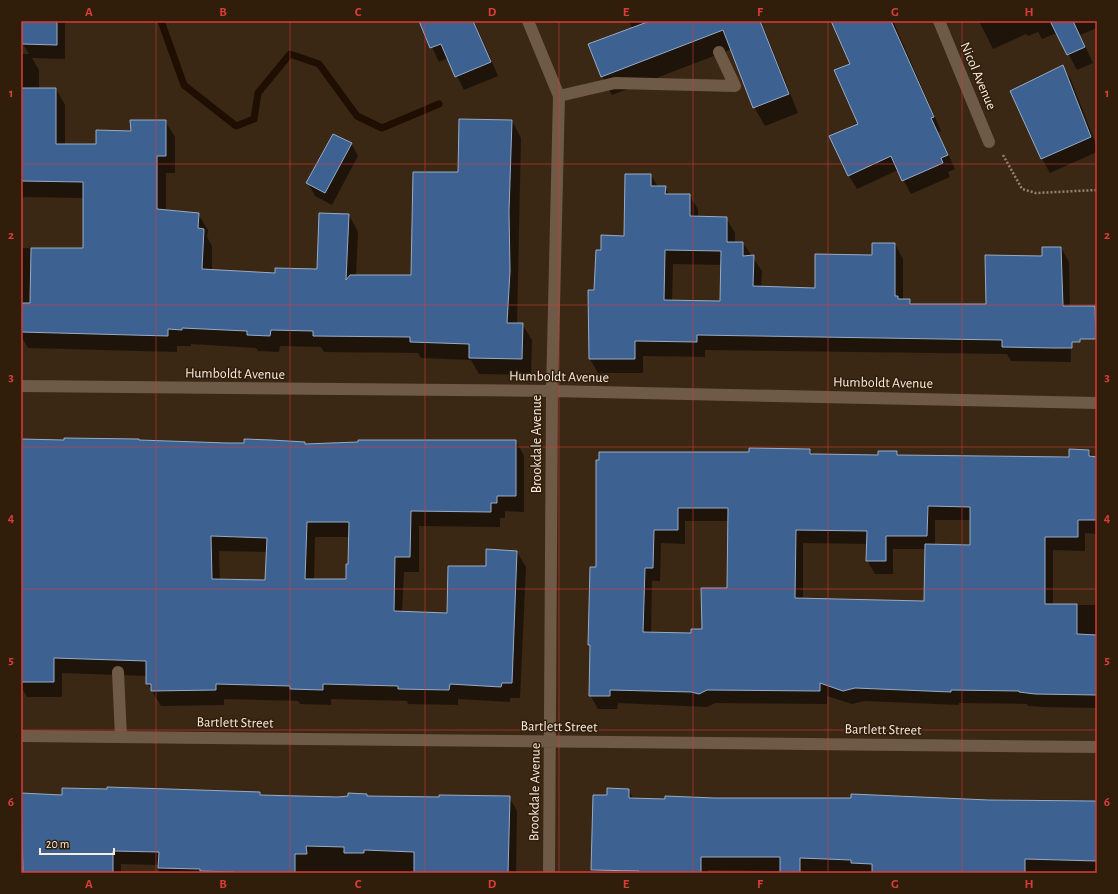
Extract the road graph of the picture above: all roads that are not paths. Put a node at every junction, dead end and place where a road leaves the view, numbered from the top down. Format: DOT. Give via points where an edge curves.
graph roads {
  1 [pos="528,21"];
  2 [pos="939,21"];
  3 [pos="719,52"];
  4 [pos="559,96"];
  5 [pos="989,142"];
  6 [pos="21,386"];
  7 [pos="552,391"];
  8 [pos="1097,403"];
  9 [pos="118,672"];
  10 [pos="21,736"];
  11 [pos="121,737"];
  12 [pos="551,742"];
  13 [pos="1097,747"];
  14 [pos="548,873"];
  1 -- 4 [label="street, Brookdale Avenue"];
  2 -- 5 [label="street, Nicol Avenue"];
  3 -- 4 [label="street" via="735,86 615,83"];
  4 -- 7 [label="street, Brookdale Avenue"];
  6 -- 7 [label="street, Humboldt Avenue"];
  7 -- 8 [label="street, Humboldt Avenue"];
  7 -- 12 [label="street, Brookdale Avenue"];
  9 -- 11 [label="street"];
  10 -- 11 [label="street, Bartlett Street"];
  11 -- 12 [label="street, Bartlett Street"];
  12 -- 13 [label="street, Bartlett Street"];
  12 -- 14 [label="street, Brookdale Avenue"];
}
